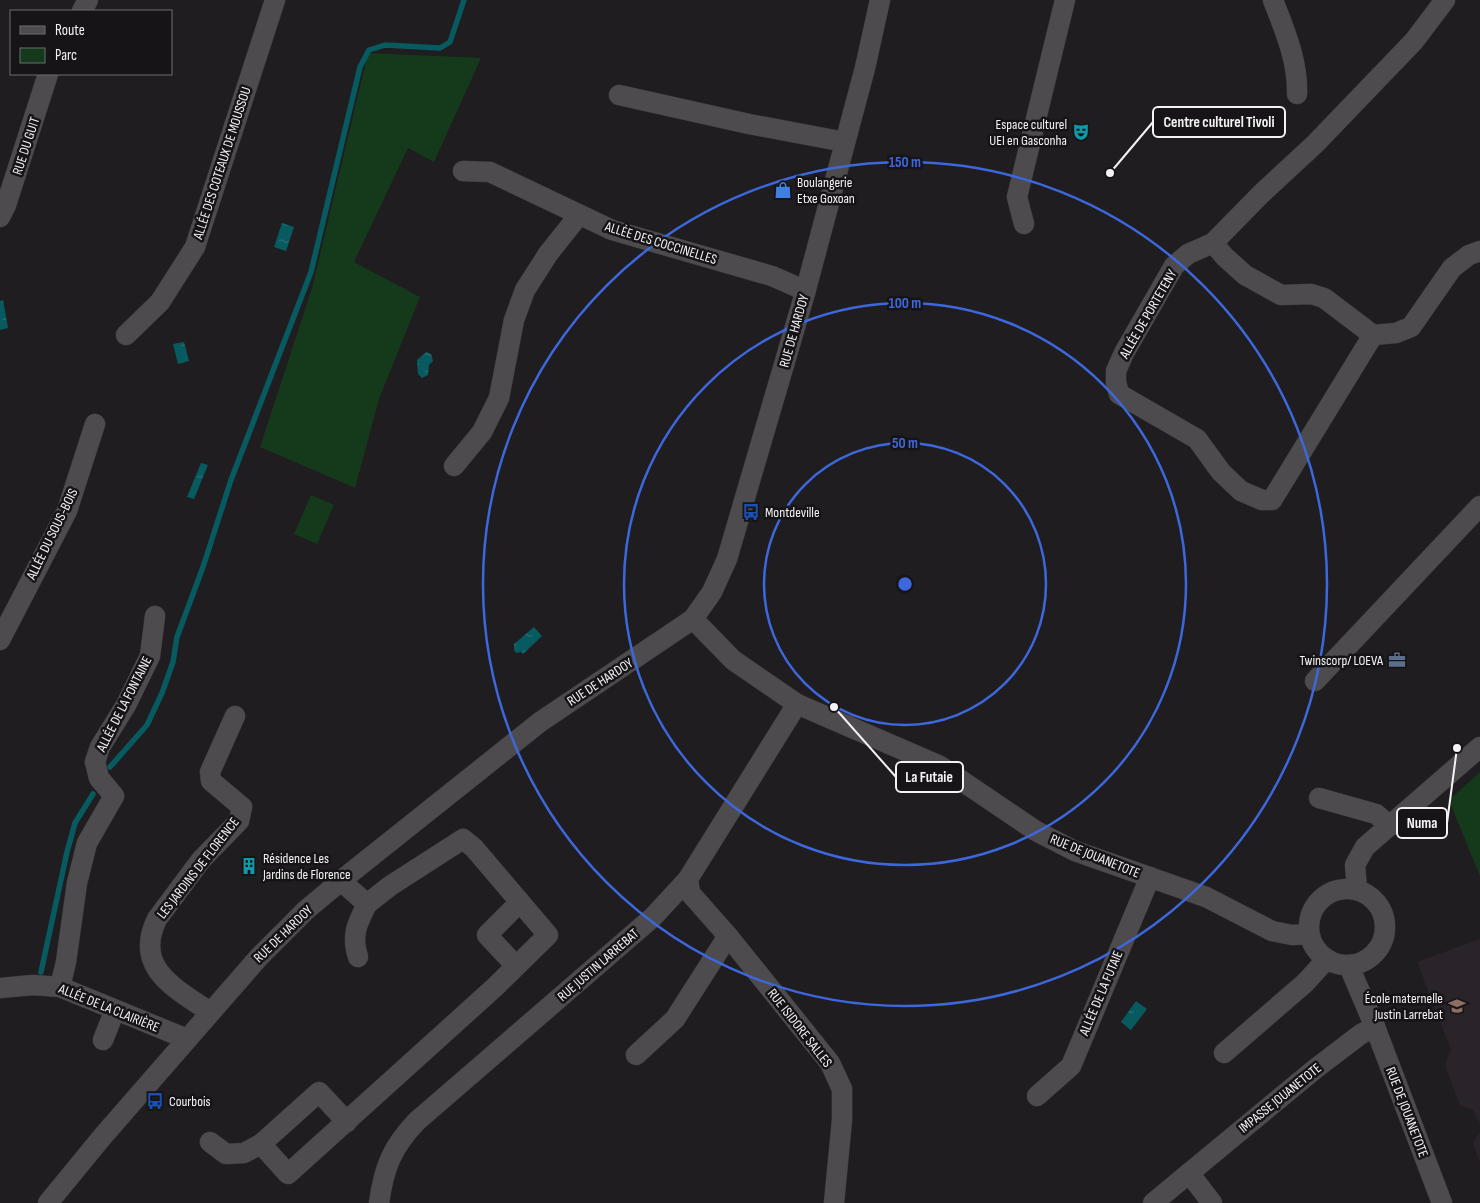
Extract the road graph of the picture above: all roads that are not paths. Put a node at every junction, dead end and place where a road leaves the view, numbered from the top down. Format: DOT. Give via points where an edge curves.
graph roads {
  1 [pos="275,0"];
  2 [pos="880,0"];
  3 [pos="1065,0"];
  4 [pos="1273,0"];
  5 [pos="1445,0"];
  6 [pos="48,75"];
  7 [pos="1297,94"];
  8 [pos="619,95"];
  9 [pos="845,142"];
  10 [pos="463,171"];
  11 [pos="8,176"];
  12 [pos="579,215"];
  13 [pos="0,217"];
  14 [pos="1024,224"];
  15 [pos="1212,242"];
  16 [pos="1480,252"];
  17 [pos="805,293"];
  18 [pos="126,335"];
  19 [pos="1372,335"];
  20 [pos="95,424"];
  21 [pos="454,466"];
  22 [pos="1480,506"];
  23 [pos="155,616"];
  24 [pos="693,619"];
  25 [pos="0,640"];
  26 [pos="1315,681"];
  27 [pos="797,704"];
  28 [pos="235,716"];
  29 [pos="1480,747"];
  30 [pos="1319,798"];
  31 [pos="1390,826"];
  32 [pos="1150,877"];
  33 [pos="688,879"];
  34 [pos="341,880"];
  35 [pos="1357,889"];
  36 [pos="520,902"];
  37 [pos="367,904"];
  38 [pos="1309,934"];
  39 [pos="728,936"];
  40 [pos="358,957"];
  41 [pos="1326,960"];
  42 [pos="516,966"];
  43 [pos="1349,966"];
  44 [pos="60,987"];
  45 [pos="0,988"];
  46 [pos="112,1009"];
  47 [pos="210,1012"];
  48 [pos="1375,1027"];
  49 [pos="102,1040"];
  50 [pos="187,1040"];
  51 [pos="1224,1054"];
  52 [pos="636,1055"];
  53 [pos="1037,1096"];
  54 [pos="347,1122"];
  55 [pos="210,1142"];
  56 [pos="261,1144"];
  57 [pos="1189,1173"];
  58 [pos="48,1203"];
  59 [pos="379,1203"];
  60 [pos="834,1203"];
  61 [pos="1153,1203"];
  62 [pos="1212,1203"];
  63 [pos="1442,1203"];
  1 -- 18 [label="street, ALLÉE DES COTEAUX DE MOUSSOU" via="195,247 160,302"];
  2 -- 9 [label="street, RUE DE HARDOY"];
  3 -- 14 [label="street" via="1017,197"];
  4 -- 7 [label="street" via="1291,47 1298,76"];
  5 -- 15 [label="street, ALLÉE DE PORTETENY" via="1414,41 1315,144"];
  6 -- 11 [label="street, RUE DU GUIT"];
  8 -- 9 [label="street"];
  9 -- 17 [label="street, RUE DE HARDOY"];
  10 -- 12 [label="street, ALLÉE DES COCCINELLES" via="490,172"];
  11 -- 13 [label="street, RUE DU GUIT" via="6,205"];
  12 -- 17 [label="street, ALLÉE DES COCCINELLES" via="612,230 772,276"];
  12 -- 21 [label="street" via="525,290 514,320 498,398 482,432"];
  15 -- 19 [label="street" via="1245,275 1281,295 1311,294 1324,298"];
  15 -- 19 [label="street, ALLÉE DE PORTETENY" via="1188,254 1174,266 1124,353 1116,370 1116,382 1119,394 1197,439 1241,491 1262,500 1272,500"];
  16 -- 19 [label="street" via="1469,255 1452,268 1411,327 1396,333"];
  17 -- 24 [label="street, RUE DE HARDOY" via="727,559 712,592"];
  20 -- 25 [label="street, ALLÉE DU SOUS-BOIS" via="67,511"];
  22 -- 26 [label="street"];
  23 -- 44 [label="street, ALLÉE DE LA FONTAINE" via="150,656 95,762 99,778 114,796 87,843"];
  24 -- 27 [label="street, RUE DE JOUANETOTE" via="733,660"];
  24 -- 34 [label="street, RUE DE HARDOY" via="540,722"];
  27 -- 32 [label="street, RUE DE JOUANETOTE" via="940,766 1036,831 1075,851"];
  27 -- 33 [label="street, RUE JUSTIN LARREBAT"];
  28 -- 47 [label="street, LES JARDINS DE FLORENCE" via="210,772 211,781 242,807 239,821 201,860 157,918 149,944 152,962 163,977"];
  29 -- 31 [label="street"];
  30 -- 31 [label="street" via="1376,814"];
  31 -- 35 [label="street" via="1366,847 1355,865"];
  32 -- 38 [label="street, RUE DE JOUANETOTE" via="1206,897 1272,931"];
  32 -- 53 [label="street, ALLÉE DE LA FUTAIE" via="1071,1066"];
  33 -- 39 [label="street, RUE ISIDORE SALLES" via="690,893"];
  33 -- 59 [label="street, RUE JUSTIN LARREBAT" via="653,917 417,1121 392,1153"];
  34 -- 37 [label="street"];
  34 -- 47 [label="street, RUE DE HARDOY" via="259,957"];
  35 -- 38 [label="street" via="1344,888 1321,899 1313,909"];
  35 -- 43 [label="street" via="1372,897 1382,910 1386,927 1382,944 1372,957 1361,964"];
  36 -- 37 [label="street" via="463,839"];
  36 -- 42 [label="street" via="548,935"];
  36 -- 42 [label="street" via="487,935"];
  37 -- 40 [label="street" via="357,925 354,944"];
  38 -- 41 [label="street" via="1314,947"];
  39 -- 52 [label="street" via="675,1019"];
  39 -- 60 [label="street, RUE ISIDORE SALLES" via="830,1063 842,1089"];
  41 -- 43 [label="street"];
  41 -- 51 [label="street" via="1305,984"];
  42 -- 54 [label="street"];
  43 -- 48 [label="street, RUE DE JOUANETOTE"];
  44 -- 45 [label="street, ALLÉE DE LA CLAIRIÈRE"];
  44 -- 46 [label="street, ALLÉE DE LA CLAIRIÈRE"];
  46 -- 49 [label="street"];
  46 -- 50 [label="street, ALLÉE DE LA CLAIRIÈRE"];
  47 -- 50 [label="street, RUE DE HARDOY"];
  48 -- 57 [label="street, IMPASSE JOUANETOTE" via="1315,1069"];
  48 -- 63 [label="street, RUE DE JOUANETOTE"];
  50 -- 58 [label="street, RUE DE HARDOY"];
  54 -- 56 [label="street" via="319,1092"];
  54 -- 56 [label="street" via="288,1174"];
  55 -- 56 [label="street" via="226,1154 244,1153"];
  57 -- 61 [label="street, IMPASSE JOUANETOTE"];
  57 -- 62 [label="street"];
}
